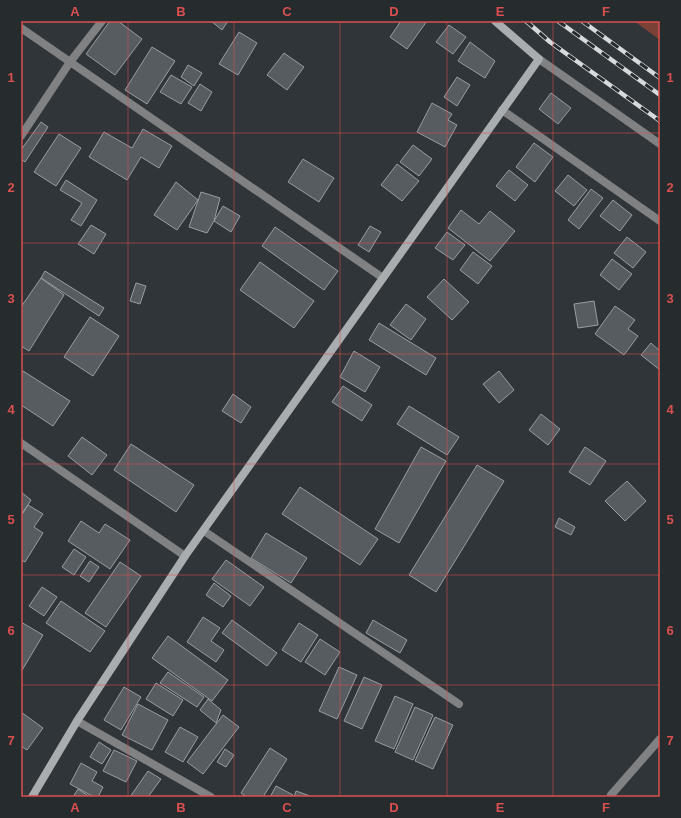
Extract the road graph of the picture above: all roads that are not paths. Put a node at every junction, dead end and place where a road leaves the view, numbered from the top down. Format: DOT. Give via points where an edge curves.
graph roads {
  1 [pos="102,21"];
  2 [pos="495,21"];
  3 [pos="21,28"];
  4 [pos="539,58"];
  5 [pos="70,62"];
  6 [pos="502,110"];
  7 [pos="21,136"];
  8 [pos="660,144"];
  9 [pos="660,222"];
  10 [pos="383,278"];
  11 [pos="21,443"];
  12 [pos="204,531"];
  13 [pos="186,556"];
  14 [pos="459,704"];
  15 [pos="77,721"];
  16 [pos="660,739"];
  17 [pos="612,795"];
  18 [pos="32,797"];
  19 [pos="211,797"];
  1 -- 5 [label="street"];
  2 -- 4 [label="main road"];
  3 -- 5 [label="street"];
  4 -- 6 [label="main road"];
  4 -- 8 [label="street"];
  5 -- 7 [label="street"];
  5 -- 10 [label="street"];
  6 -- 9 [label="street"];
  6 -- 10 [label="main road"];
  10 -- 12 [label="main road"];
  11 -- 13 [label="street"];
  12 -- 13 [label="main road"];
  12 -- 14 [label="street"];
  13 -- 15 [label="main road"];
  15 -- 18 [label="main road"];
  15 -- 19 [label="street"];
  16 -- 17 [label="street"];
}
